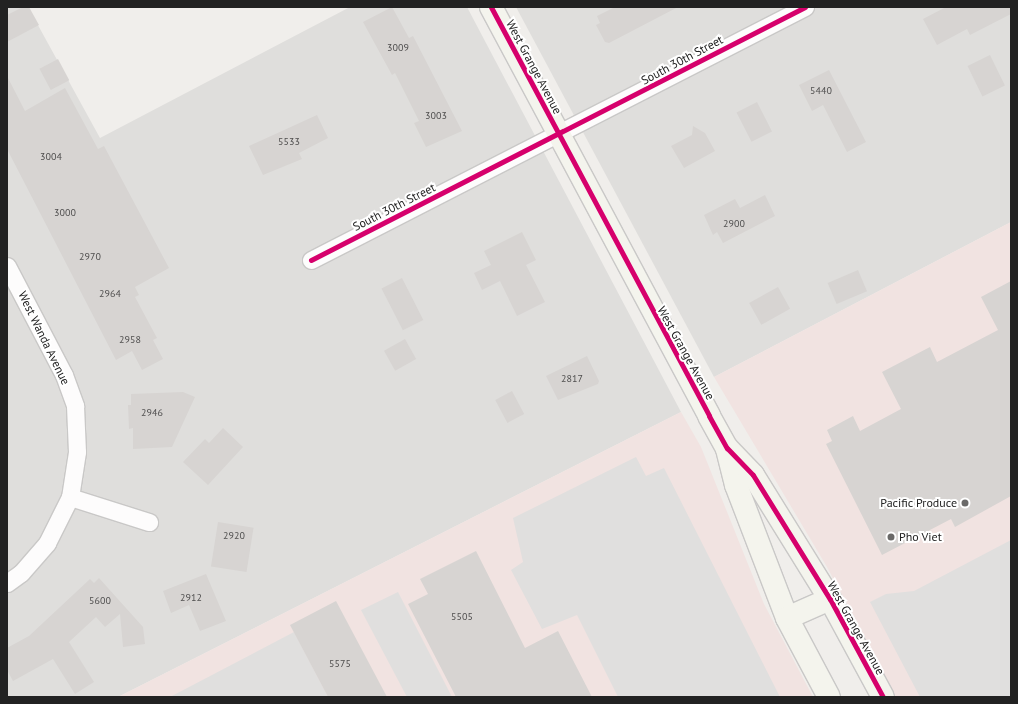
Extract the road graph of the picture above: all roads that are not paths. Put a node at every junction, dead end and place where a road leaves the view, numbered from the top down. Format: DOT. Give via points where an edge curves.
graph roads {
  1 [pos="491,7"];
  2 [pos="805,7"];
  3 [pos="559,136"];
  4 [pos="311,260"];
  5 [pos="9,274"];
  6 [pos="727,448"];
  7 [pos="70,497"];
  8 [pos="149,522"];
  9 [pos="7,583"];
  10 [pos="830,598"];
  11 [pos="787,618"];
  12 [pos="829,697"];
  13 [pos="883,697"];
  1 -- 3 [label="street, West Grange Avenue"];
  2 -- 3 [label="street, South 30th Street"];
  3 -- 4 [label="street, South 30th Street"];
  3 -- 6 [label="street, West Grange Avenue"];
  5 -- 7 [label="street, West Wanda Avenue" via="64,375 75,406 77,452"];
  6 -- 10 [label="street, West Grange Avenue" via="753,475"];
  6 -- 11 [label="street, West Grange Avenue" via="736,485"];
  7 -- 8 [label="street"];
  7 -- 9 [label="street, West Wanda Avenue" via="47,543 21,573"];
  10 -- 11 [label="street"];
  10 -- 13 [label="street, West Grange Avenue"];
  11 -- 12 [label="street, West Grange Avenue"];
}
